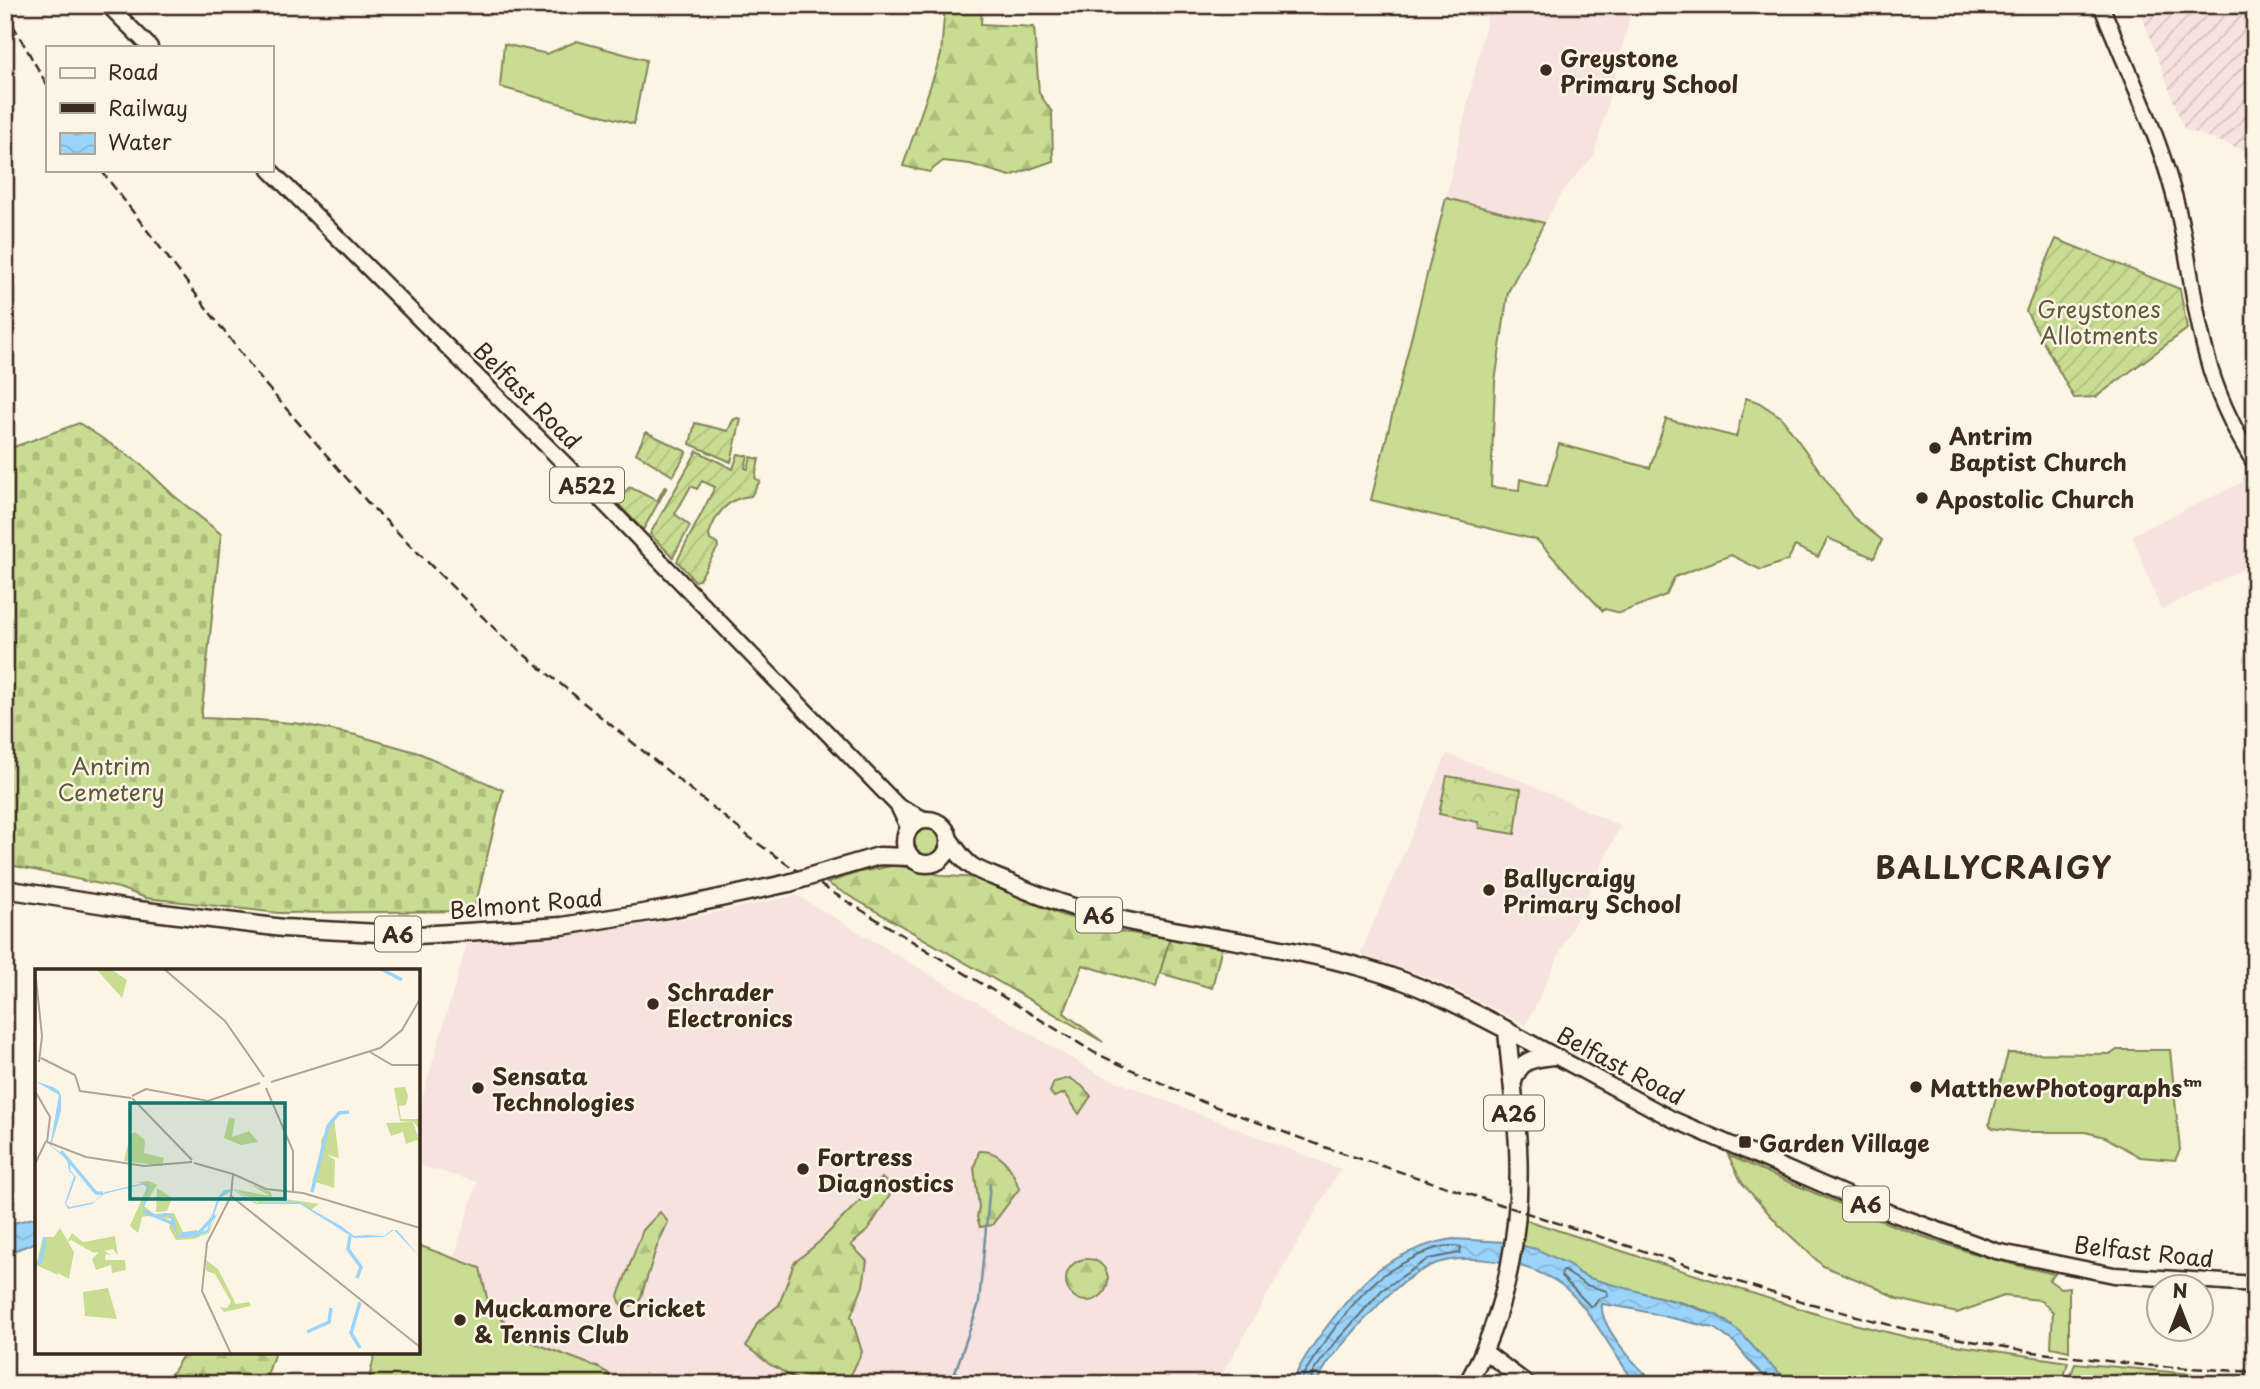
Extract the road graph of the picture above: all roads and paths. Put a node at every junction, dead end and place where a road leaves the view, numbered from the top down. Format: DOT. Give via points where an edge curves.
graph roads {
  1 [pos="108,5"];
  2 [pos="2101,5"];
  3 [pos="149,46"];
  4 [pos="272,172"];
  5 [pos="2255,464"];
  6 [pos="898,806"];
  7 [pos="926,820"];
  8 [pos="907,831"];
  9 [pos="949,839"];
  10 [pos="879,856"];
  11 [pos="910,857"];
  12 [pos="934,862"];
  13 [pos="972,866"];
  14 [pos="5,889"];
  15 [pos="1507,1030"];
  16 [pos="1553,1056"];
  17 [pos="1512,1085"];
  18 [pos="2255,1284"];
  19 [pos="1485,1351"];
  20 [pos="1467,1384"];
  21 [pos="1528,1384"];
  1 -- 3 [label="main road"];
  2 -- 5 [label="main road" via="2174,192 2214,381"];
  4 -- 6 [label="main road, Belfast Road / A522" via="607,506"];
  6 -- 7 [label="main road, Belfast Road / A522"];
  6 -- 8 [label="main road, Belfast Road / A522"];
  7 -- 8 [label="highway, A6"];
  7 -- 9 [label="highway, A6" via="943,827"];
  8 -- 10 [label="highway, Belmont Road / A6"];
  8 -- 11 [label="highway" via="904,843"];
  9 -- 12 [label="highway" via="946,852"];
  9 -- 13 [label="highway, Belfast Road / A6"];
  10 -- 11 [label="highway, Belmont Road / A6"];
  10 -- 14 [label="highway, Belmont Road / A6, bridge" via="789,883 674,908 562,926 418,935 257,925"];
  11 -- 12 [label="highway, A6" via="921,863"];
  12 -- 13 [label="highway, Belfast Road / A6"];
  13 -- 15 [label="highway, Belfast Road / A6" via="1033,894 1128,923 1365,968 1435,993"];
  15 -- 16 [label="main road, Belfast Road / A6"];
  15 -- 17 [label="highway, A26"];
  16 -- 17 [label="highway" via="1527,1060"];
  16 -- 18 [label="main road, Belfast Road / A6" via="1696,1129 1872,1206 1996,1251 2114,1275"];
  17 -- 19 [label="highway, A26" via="1518,1148 1514,1227 1507,1278"];
  19 -- 20 [label="highway, A26"];
  19 -- 21 [label="main road"];
}
